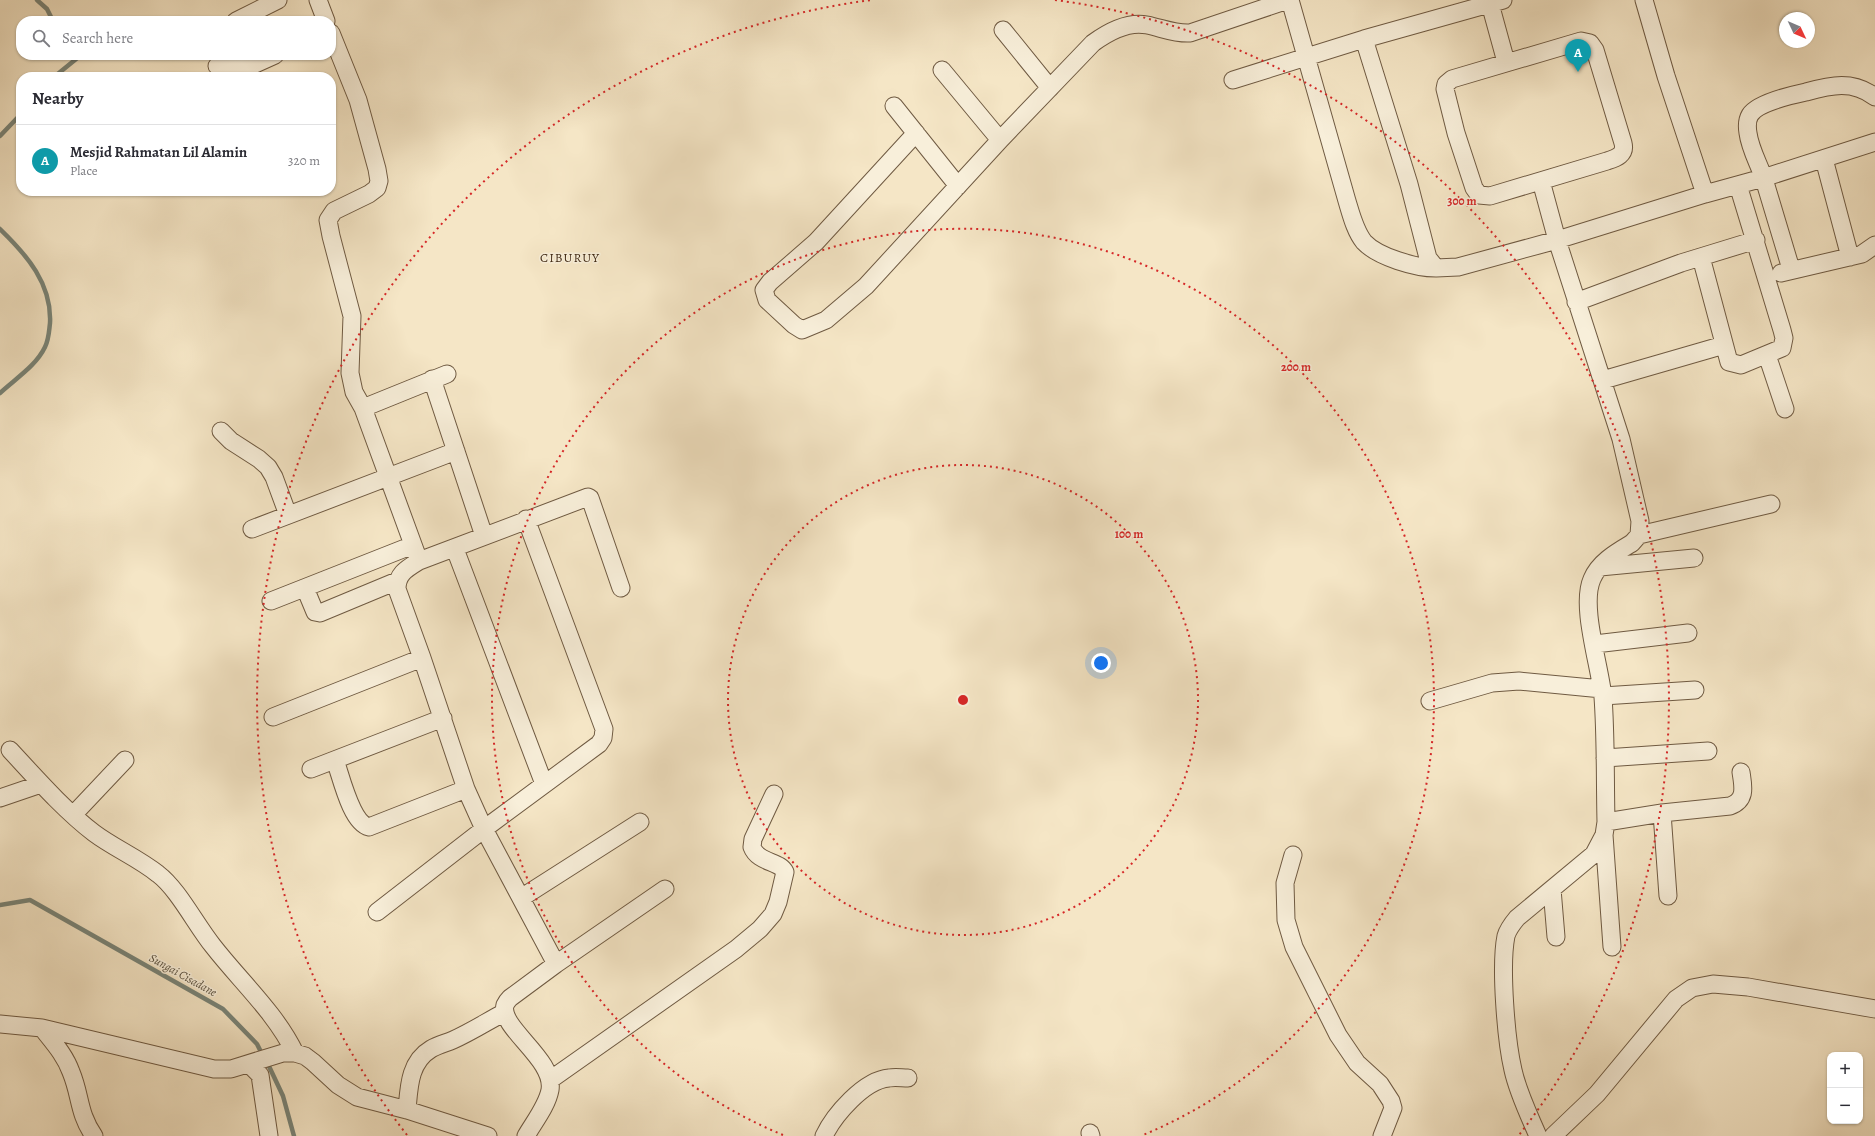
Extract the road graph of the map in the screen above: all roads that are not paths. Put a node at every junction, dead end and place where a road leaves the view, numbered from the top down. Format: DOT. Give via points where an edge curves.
graph roads {
  1 [pos="278,0"];
  2 [pos="318,0"];
  3 [pos="1289,0"];
  4 [pos="1644,0"];
  5 [pos="1494,1"];
  6 [pos="246,16"];
  7 [pos="324,16"];
  8 [pos="1003,30"];
  9 [pos="1364,39"];
  10 [pos="336,45"];
  11 [pos="1306,58"];
  12 [pos="264,60"];
  13 [pos="1506,62"];
  14 [pos="217,66"];
  15 [pos="942,70"];
  16 [pos="1233,80"];
  17 [pos="1050,88"];
  18 [pos="1875,97"];
  19 [pos="894,106"];
  20 [pos="916,134"];
  21 [pos="1000,140"];
  22 [pos="1875,142"];
  23 [pos="1824,159"];
  24 [pos="1763,178"];
  25 [pos="1541,181"];
  26 [pos="1738,185"];
  27 [pos="958,186"];
  28 [pos="1705,194"];
  29 [pos="1556,240"];
  30 [pos="1756,240"];
  31 [pos="1875,245"];
  32 [pos="1701,257"];
  33 [pos="1850,257"];
  34 [pos="1436,268"];
  35 [pos="1791,270"];
  36 [pos="1768,278"];
  37 [pos="1576,302"];
  38 [pos="1724,345"];
  39 [pos="1767,355"];
  40 [pos="1603,380"];
  41 [pos="363,408"];
  42 [pos="1785,409"];
  43 [pos="221,431"];
  44 [pos="456,451"];
  45 [pos="388,477"];
  46 [pos="1772,504"];
  47 [pos="288,515"];
  48 [pos="526,519"];
  49 [pos="252,528"];
  50 [pos="1639,535"];
  51 [pos="484,536"];
  52 [pos="413,544"];
  53 [pos="455,549"];
  54 [pos="1694,558"];
  55 [pos="419,561"];
  56 [pos="1600,567"];
  57 [pos="397,581"];
  58 [pos="305,588"];
  59 [pos="621,588"];
  60 [pos="271,602"];
  61 [pos="1688,633"];
  62 [pos="1595,644"];
  63 [pos="422,658"];
  64 [pos="1695,690"];
  65 [pos="1602,693"];
  66 [pos="1430,701"];
  67 [pos="273,717"];
  68 [pos="443,718"];
  69 [pos="10,750"];
  70 [pos="1708,751"];
  71 [pos="1604,758"];
  72 [pos="125,760"];
  73 [pos="335,760"];
  74 [pos="311,769"];
  75 [pos="1741,772"];
  76 [pos="41,784"];
  77 [pos="544,784"];
  78 [pos="466,789"];
  79 [pos="774,794"];
  80 [pos="0,798"];
  81 [pos="74,814"];
  82 [pos="1662,814"];
  83 [pos="640,822"];
  84 [pos="1605,828"];
  85 [pos="484,829"];
  86 [pos="1293,855"];
  87 [pos="665,889"];
  88 [pos="1552,889"];
  89 [pos="1668,896"];
  90 [pos="522,898"];
  91 [pos="377,912"];
  92 [pos="1556,937"];
  93 [pos="1612,947"];
  94 [pos="556,964"];
  95 [pos="1875,1010"];
  96 [pos="505,1012"];
  97 [pos="0,1024"];
  98 [pos="42,1028"];
  99 [pos="289,1053"];
  100 [pos="251,1064"];
  101 [pos="908,1078"];
  102 [pos="550,1080"];
  103 [pos="407,1110"];
  104 [pos="94,1136"];
  105 [pos="270,1136"];
  106 [pos="488,1136"];
  107 [pos="526,1136"];
  108 [pos="824,1136"];
  109 [pos="1382,1136"];
  110 [pos="1538,1136"];
  111 [pos="1553,1136"];
  1 -- 6 [label="street"];
  2 -- 7 [label="street"];
  3 -- 11 [label="street"];
  3 -- 17 [label="street" via="1190,33 1179,34 1138,24 1117,29 1104,34 1092,44"];
  4 -- 28 [label="street"];
  5 -- 9 [label="street"];
  5 -- 13 [label="street"];
  8 -- 17 [label="street"];
  9 -- 11 [label="street"];
  9 -- 34 [label="street" via="1409,184 1428,258"];
  10 -- 41 [label="street" via="358,100 379,181 377,188 370,194 334,212 328,220 352,316 350,373 354,392"];
  11 -- 16 [label="street"];
  11 -- 34 [label="street" via="1359,234 1373,249 1384,255 1422,267"];
  12 -- 14 [label="street" via="255,64"];
  13 -- 25 [label="street" via="1452,79 1446,84 1456,133 1474,188 1479,195 1490,196"];
  13 -- 25 [label="street" via="1581,42 1590,43 1595,50 1623,143 1623,152 1617,157"];
  15 -- 21 [label="street"];
  17 -- 21 [label="street"];
  18 -- 24 [label="street" via="1857,86 1846,85 1807,92 1754,110 1749,116 1748,133"];
  19 -- 20 [label="street"];
  20 -- 27 [label="street"];
  20 -- 27 [label="street" via="816,242 770,282 764,290 766,300 802,330 826,320 866,286"];
  21 -- 27 [label="street"];
  22 -- 23 [label="street"];
  23 -- 24 [label="street"];
  23 -- 33 [label="street"];
  24 -- 26 [label="street"];
  24 -- 35 [label="street"];
  25 -- 29 [label="street"];
  26 -- 28 [label="street"];
  26 -- 30 [label="street"];
  28 -- 29 [label="street"];
  29 -- 34 [label="street" via="1458,267"];
  29 -- 37 [label="street"];
  30 -- 32 [label="street"];
  30 -- 36 [label="street"];
  31 -- 33 [label="street" via="1862,254"];
  32 -- 37 [label="street"];
  32 -- 38 [label="street"];
  33 -- 35 [label="street"];
  35 -- 36 [label="street"];
  36 -- 39 [label="street" via="1784,338 1782,348"];
  37 -- 40 [label="street"];
  38 -- 39 [label="street" via="1727,359 1732,364 1741,365"];
  38 -- 40 [label="street"];
  39 -- 42 [label="street"];
  40 -- 50 [label="street" via="1636,500 1640,521"];
  41 -- 44 [label="street" via="439,376"];
  41 -- 45 [label="street"];
  43 -- 47 [label="street" via="268,468"];
  44 -- 45 [label="street"];
  44 -- 51 [label="street"];
  45 -- 47 [label="street"];
  45 -- 52 [label="street"];
  46 -- 50 [label="street"];
  47 -- 49 [label="street"];
  48 -- 51 [label="street"];
  48 -- 59 [label="street" via="584,497 590,498"];
  48 -- 77 [label="street" via="604,729 599,744"];
  50 -- 56 [label="street"];
  51 -- 53 [label="street"];
  52 -- 55 [label="street"];
  52 -- 58 [label="street"];
  53 -- 55 [label="street"];
  53 -- 77 [label="street"];
  54 -- 56 [label="street"];
  55 -- 57 [label="street" via="405,569"];
  56 -- 62 [label="street" via="1592,579 1588,597"];
  57 -- 58 [label="street" via="320,613 315,612 311,606"];
  57 -- 63 [label="street" via="397,589"];
  58 -- 60 [label="street"];
  61 -- 62 [label="street"];
  62 -- 65 [label="street"];
  63 -- 67 [label="street"];
  63 -- 68 [label="street"];
  64 -- 65 [label="street"];
  65 -- 66 [label="street" via="1519,681 1499,682 1467,689"];
  65 -- 71 [label="street"];
  68 -- 73 [label="street"];
  68 -- 78 [label="street"];
  69 -- 76 [label="street"];
  70 -- 71 [label="street"];
  71 -- 84 [label="street"];
  72 -- 81 [label="street"];
  73 -- 74 [label="street"];
  73 -- 78 [label="street" via="358,821 369,827"];
  75 -- 82 [label="street" via="1742,795 1734,805"];
  76 -- 80 [label="street"];
  76 -- 81 [label="street"];
  77 -- 85 [label="street"];
  78 -- 85 [label="street"];
  79 -- 102 [label="street" via="753,839 752,847 756,855 785,872 778,902 767,922 736,949"];
  81 -- 99 [label="street" via="94,833 159,874 216,951 266,1006 289,1040"];
  82 -- 84 [label="street"];
  82 -- 89 [label="street"];
  83 -- 90 [label="street"];
  84 -- 88 [label="street" via="1594,854"];
  84 -- 93 [label="street"];
  85 -- 90 [label="street"];
  85 -- 91 [label="street"];
  86 -- 109 [label="street" via="1285,883 1286,920 1294,947 1338,1035 1357,1063 1380,1084 1391,1101 1393,1108"];
  87 -- 94 [label="street"];
  88 -- 92 [label="street"];
  88 -- 110 [label="street" via="1511,924 1505,949 1510,1056 1516,1080"];
  90 -- 94 [label="street"];
  94 -- 96 [label="street" via="510,998 505,1005"];
  95 -- 111 [label="street" via="1748,987 1714,984 1692,988 1676,999 1597,1094"];
  96 -- 102 [label="street" via="509,1021 541,1062"];
  96 -- 103 [label="street" via="454,1040 430,1049 415,1065 410,1077"];
  97 -- 98 [label="street"];
  98 -- 100 [label="street" via="214,1069 232,1069"];
  98 -- 104 [label="street" via="67,1062 82,1115"];
  99 -- 100 [label="street"];
  99 -- 103 [label="street" via="306,1056 338,1085 357,1097"];
  100 -- 105 [label="street" via="260,1076"];
  101 -- 108 [label="street" via="888,1078 862,1091 837,1112"];
  102 -- 107 [label="street" via="546,1102"];
  103 -- 106 [label="street"];
}
